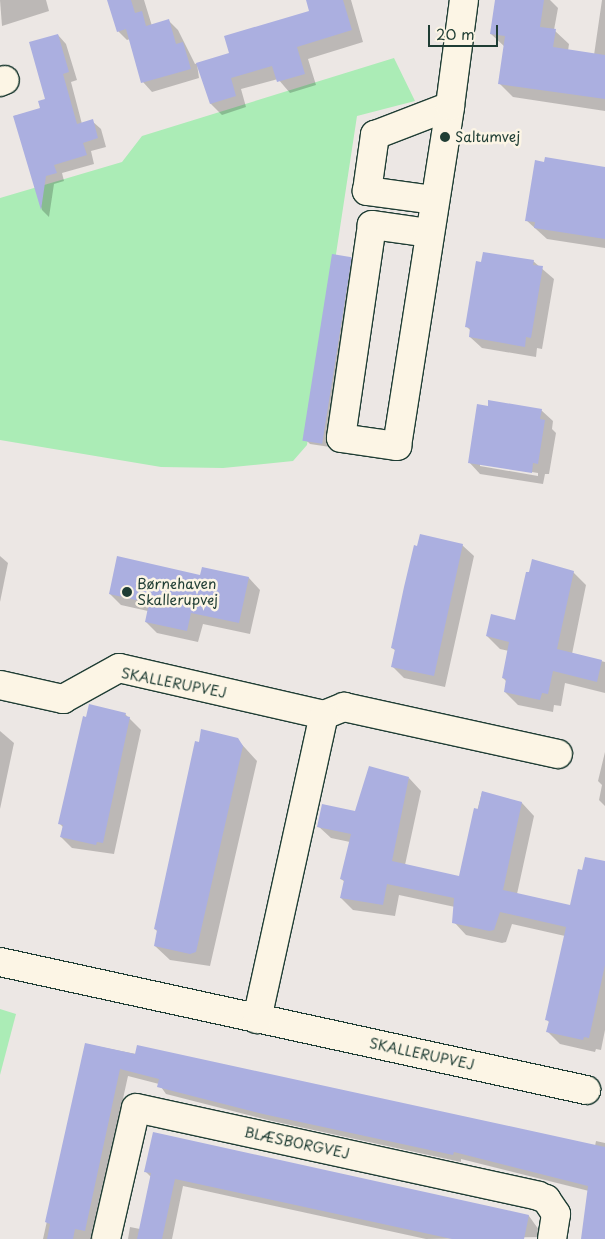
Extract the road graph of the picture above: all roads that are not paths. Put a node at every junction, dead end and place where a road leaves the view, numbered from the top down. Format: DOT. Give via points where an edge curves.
graph roads {
  1 [pos="464,0"];
  2 [pos="450,106"];
  3 [pos="434,200"];
  4 [pos="429,233"];
  5 [pos="0,685"];
  6 [pos="324,716"];
  7 [pos="558,754"];
  8 [pos="0,962"];
  9 [pos="257,1018"];
  10 [pos="586,1090"];
  11 [pos="106,1239"];
  12 [pos="552,1239"];
  1 -- 2 [label="street"];
  2 -- 3 [label="street"];
  2 -- 3 [label="street" via="375,135 367,191"];
  3 -- 4 [label="street"];
  4 -- 4 [label="street" via="397,446 341,438 372,225"];
  5 -- 6 [label="street, SKALLERUPVEJ" via="63,699 119,668"];
  6 -- 7 [label="street" via="344,707"];
  6 -- 9 [label="street"];
  8 -- 9 [label="street, SKALLERUPVEJ"];
  9 -- 10 [label="street, SKALLERUPVEJ"];
  11 -- 12 [label="street, BLÆSBORGVEJ" via="136,1108 538,1196 546,1199 556,1214"];
}
